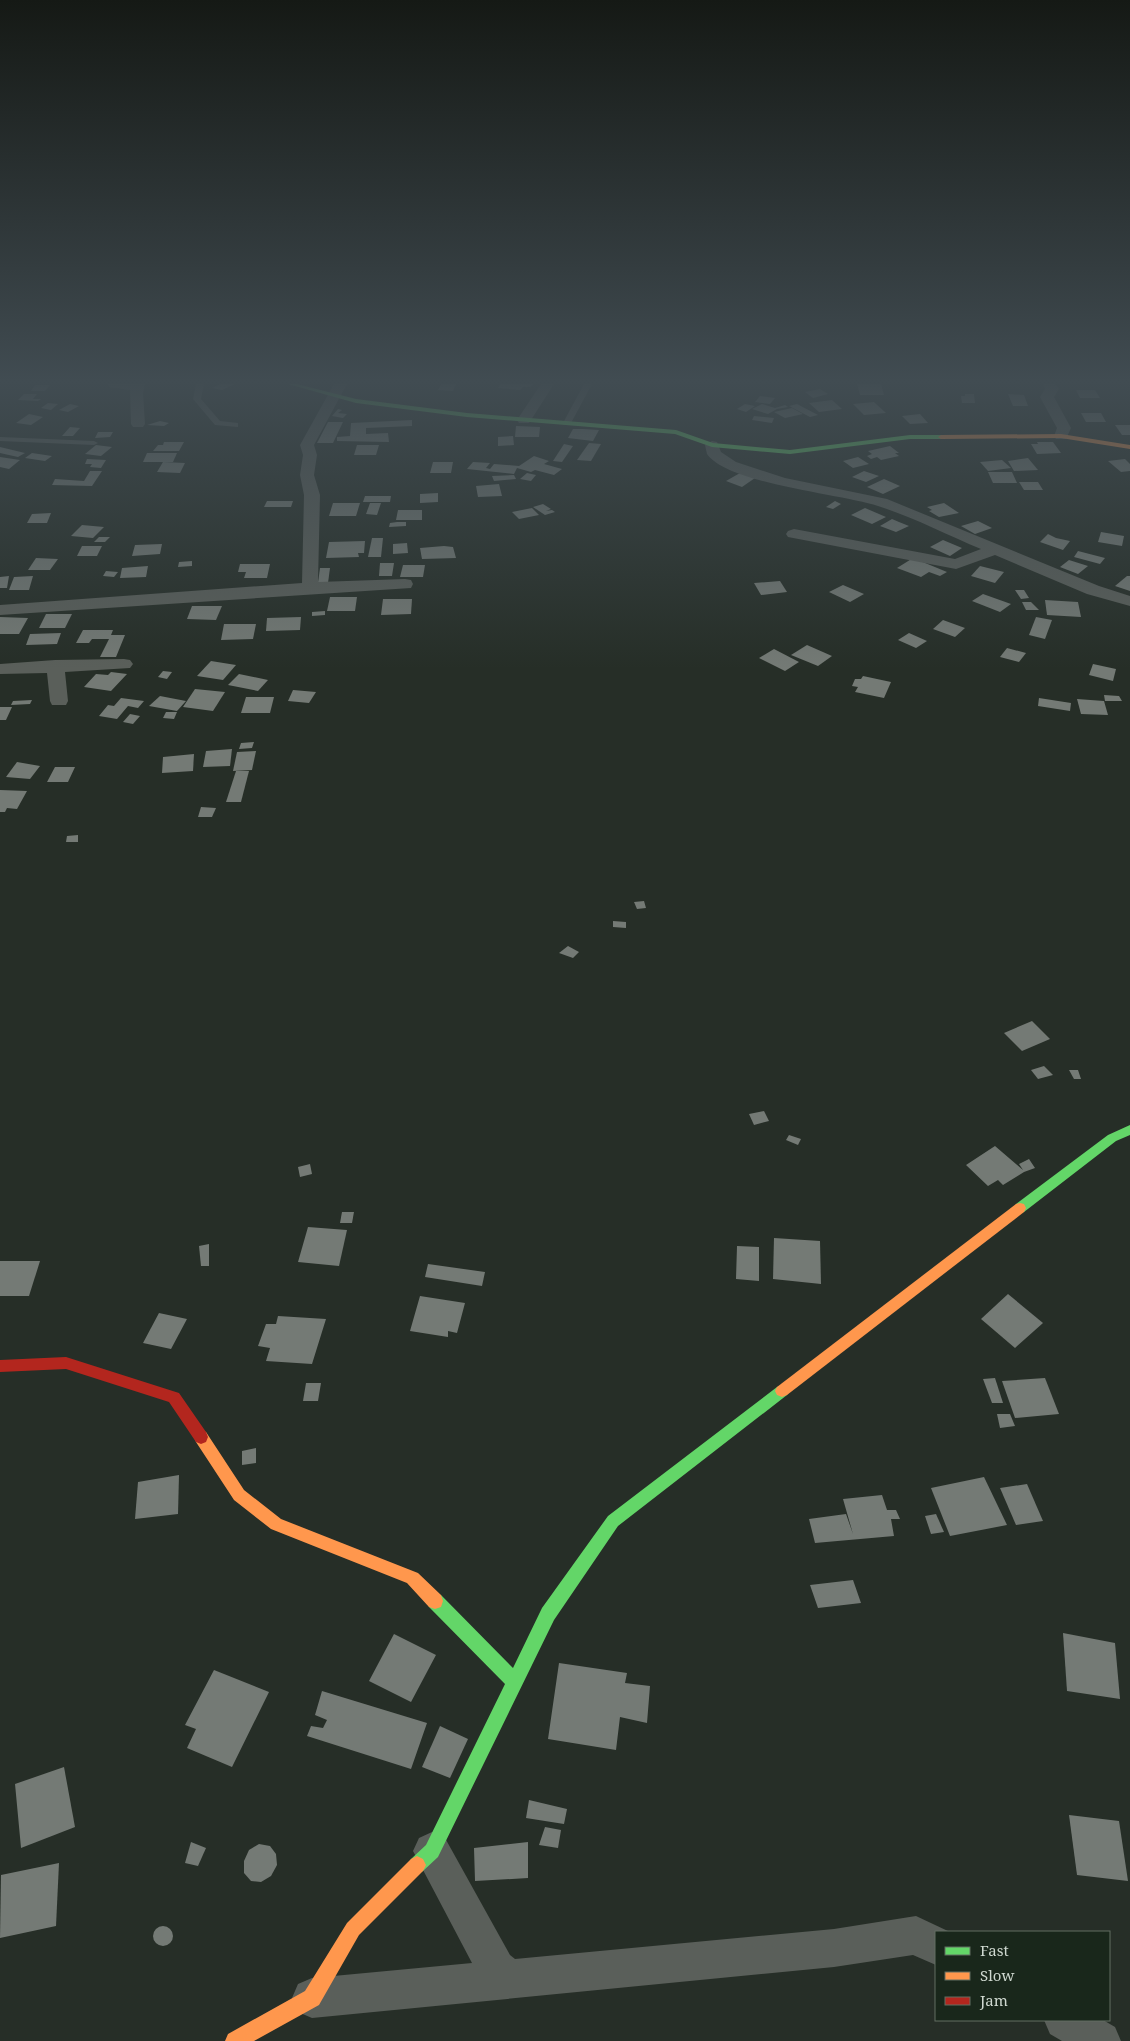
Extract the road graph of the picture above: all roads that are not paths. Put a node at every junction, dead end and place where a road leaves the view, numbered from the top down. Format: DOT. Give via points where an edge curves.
graph roads {
  1 [pos="308,479"];
  2 [pos="774,479"];
  3 [pos="794,534"];
  4 [pos="995,550"];
  5 [pos="405,584"];
  6 [pos="310,586"];
  7 [pos="1130,601"];
  8 [pos="0,610"];
  9 [pos="124,664"];
  10 [pos="55,665"];
  11 [pos="0,669"];
  12 [pos="58,701"];
  13 [pos="1130,1130"];
  14 [pos="0,1366"];
  15 [pos="515,1682"];
  16 [pos="432,1851"];
  17 [pos="935,1945"];
  18 [pos="509,1979"];
  19 [pos="312,1998"];
  20 [pos="1066,2021"];
  21 [pos="235,2041"];
  22 [pos="1100,2041"];
  1 -- 6 [label="street" via="312,495"];
  2 -- 4 [label="street" via="882,502"];
  3 -- 4 [label="street" via="956,564"];
  4 -- 7 [label="street" via="1093,590"];
  5 -- 6 [label="street"];
  6 -- 8 [label="street" via="136,602"];
  9 -- 10 [label="street"];
  10 -- 11 [label="street"];
  10 -- 12 [label="street"];
  13 -- 15 [label="street" via="1112,1138 613,1521 548,1614"];
  14 -- 15 [label="street" via="66,1363 174,1398 239,1495 276,1524 412,1578"];
  15 -- 16 [label="street"];
  16 -- 18 [label="street" via="496,1969"];
  16 -- 19 [label="street" via="353,1929"];
  17 -- 18 [label="street" via="916,1935 834,1948"];
  18 -- 19 [label="street"];
  19 -- 21 [label="street"];
  20 -- 22 [label="street"];
}
